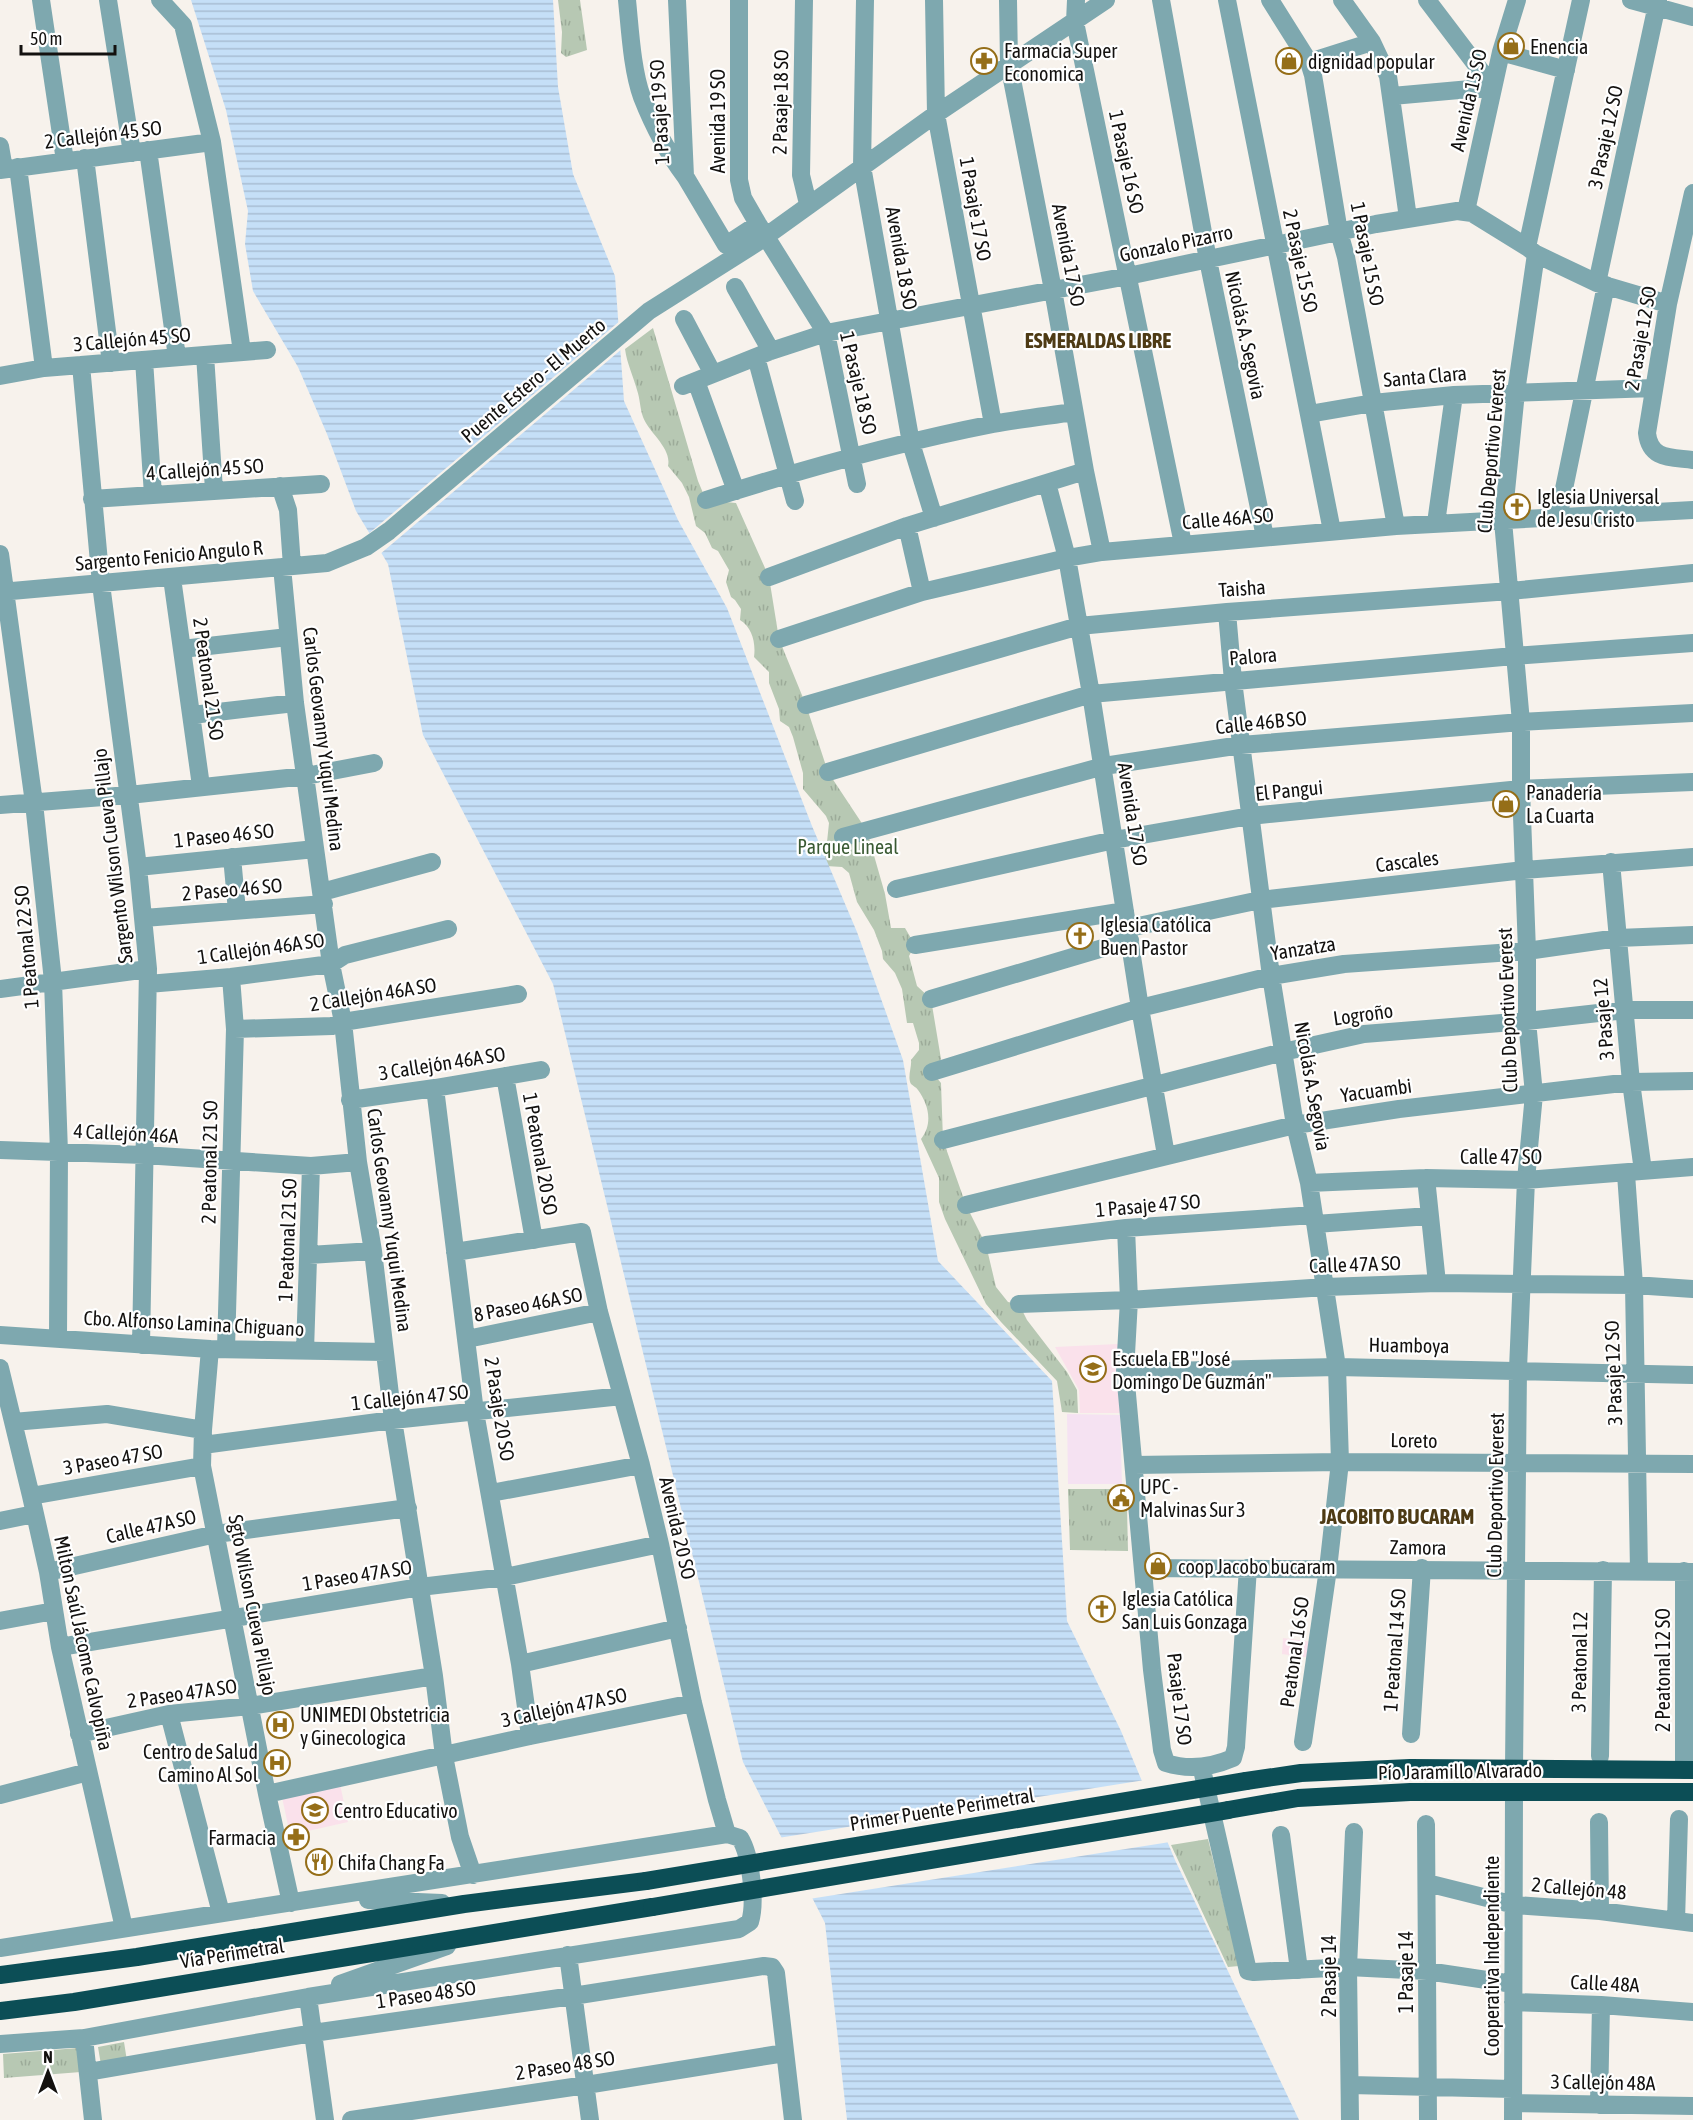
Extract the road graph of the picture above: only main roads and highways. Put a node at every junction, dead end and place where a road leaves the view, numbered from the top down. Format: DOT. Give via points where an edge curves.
graph roads {
  1 [pos="1689,1770"];
  2 [pos="1246,1781"];
  3 [pos="1693,1792"];
  4 [pos="646,1881"];
  5 [pos="652,1907"];
  6 [pos="0,1975"];
  7 [pos="0,2011"];
  1 -- 2 [label="highway, Pío Jaramillo Alvarado" via="1410,1768 1301,1773"];
  2 -- 4 [label="highway, Primer Puente Perimetral, bridge"];
  3 -- 5 [label="highway, Pío Jaramillo Alvarado, bridge" via="1410,1792 1309,1797"];
  4 -- 6 [label="highway, Vía Perimetral" via="464,1904"];
  5 -- 7 [label="highway, Vía Perimetral"];
}
